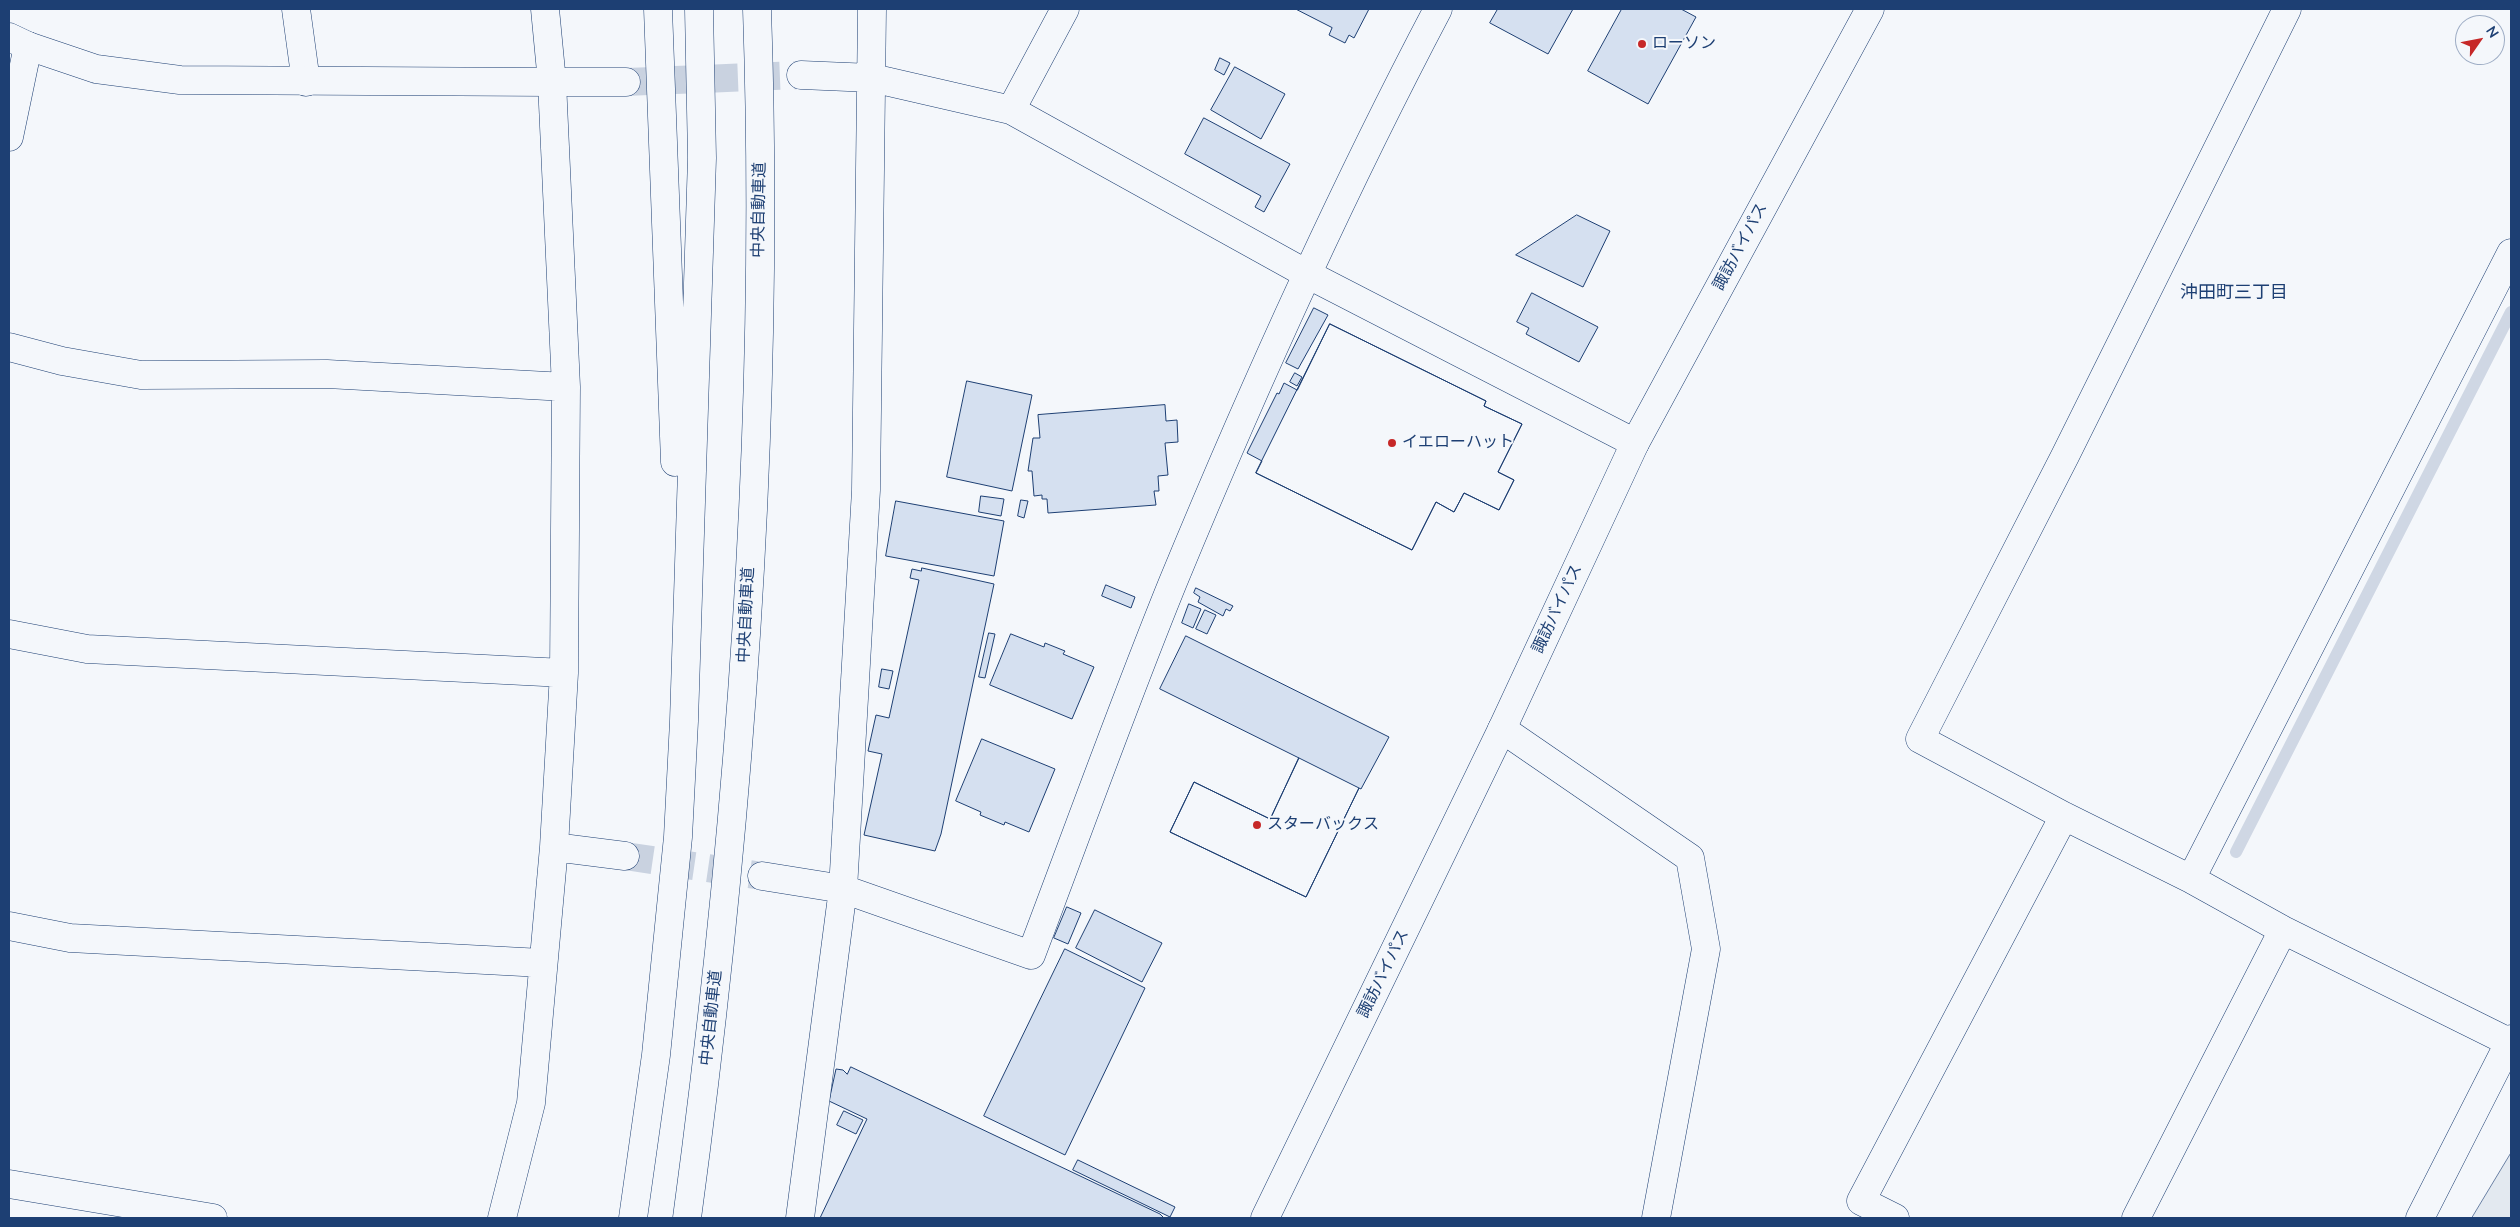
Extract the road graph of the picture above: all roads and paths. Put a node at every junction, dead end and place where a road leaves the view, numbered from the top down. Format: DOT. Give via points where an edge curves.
graph roads {
  1 [pos="296,9"];
  2 [pos="545,9"];
  3 [pos="658,9"];
  4 [pos="699,9"];
  5 [pos="757,9"];
  6 [pos="872,9"];
  7 [pos="1066,9"];
  8 [pos="1438,9"];
  9 [pos="1870,9"];
  10 [pos="2287,9"];
  11 [pos="18,41"];
  12 [pos="801,75"];
  13 [pos="872,78"];
  14 [pos="306,82"];
  15 [pos="552,82"];
  16 [pos="626,82"];
  17 [pos="1011,110"];
  18 [pos="9,137"];
  19 [pos="2511,253"];
  20 [pos="1306,274"];
  21 [pos="9,347"];
  22 [pos="566,387"];
  23 [pos="1635,443"];
  24 [pos="9,634"];
  25 [pos="564,673"];
  26 [pos="684,721"];
  27 [pos="1502,729"];
  28 [pos="2064,816"];
  29 [pos="554,847"];
  30 [pos="625,856"];
  31 [pos="762,876"];
  32 [pos="2191,879"];
  33 [pos="843,889"];
  34 [pos="9,926"];
  35 [pos="2283,930"];
  36 [pos="542,963"];
  37 [pos="2511,1042"];
  38 [pos="9,1184"];
  39 [pos="212,1218"];
  40 [pos="502,1218"];
  41 [pos="633,1218"];
  42 [pos="688,1218"];
  43 [pos="800,1218"];
  44 [pos="1265,1218"];
  45 [pos="1656,1218"];
  46 [pos="1894,1218"];
  47 [pos="2136,1218"];
  48 [pos="2420,1218"];
  1 -- 14 [label="main road"];
  2 -- 15 [label="main road"];
  3 -- 26 [label="main road"];
  4 -- 26 [label="main road" via="702,158"];
  5 -- 42 [label="main road, 中央自動車道" via="761,118 757,423 743,696 706,1076"];
  6 -- 13 [label="main road"];
  7 -- 17 [label="main road"];
  8 -- 20 [label="main road"];
  9 -- 23 [label="main road, 諏訪バイパス"];
  10 -- 28 [label="main road" via="1920,739"];
  11 -- 14 [label="main road" via="96,69 180,80"];
  11 -- 18 [label="main road"];
  12 -- 13 [label="main road"];
  13 -- 17 [label="main road"];
  13 -- 33 [label="main road" via="866,490"];
  14 -- 15 [label="main road"];
  15 -- 16 [label="main road"];
  15 -- 22 [label="main road"];
  17 -- 20 [label="main road"];
  19 -- 32 [label="main road"];
  20 -- 23 [label="main road"];
  20 -- 33 [label="main road" via="1173,583 1031,955"];
  21 -- 22 [label="main road" via="62,362 141,375 327,374"];
  22 -- 25 [label="main road"];
  23 -- 27 [label="main road, 諏訪バイパス"];
  24 -- 25 [label="main road" via="86,649"];
  25 -- 29 [label="main road"];
  26 -- 41 [label="main road" via="678,837 656,1055"];
  27 -- 44 [label="main road, 諏訪バイパス"];
  27 -- 45 [label="main road" via="1690,858 1706,949"];
  28 -- 32 [label="main road"];
  28 -- 46 [label="main road" via="1861,1201"];
  29 -- 30 [label="main road"];
  29 -- 36 [label="main road"];
  31 -- 33 [label="main road"];
  32 -- 35 [label="main road"];
  33 -- 43 [label="main road"];
  34 -- 36 [label="main road" via="70,938"];
  35 -- 37 [label="main road"];
  35 -- 47 [label="main road"];
  36 -- 40 [label="main road" via="531,1103"];
  37 -- 48 [label="main road"];
  38 -- 39 [label="main road"];
}
